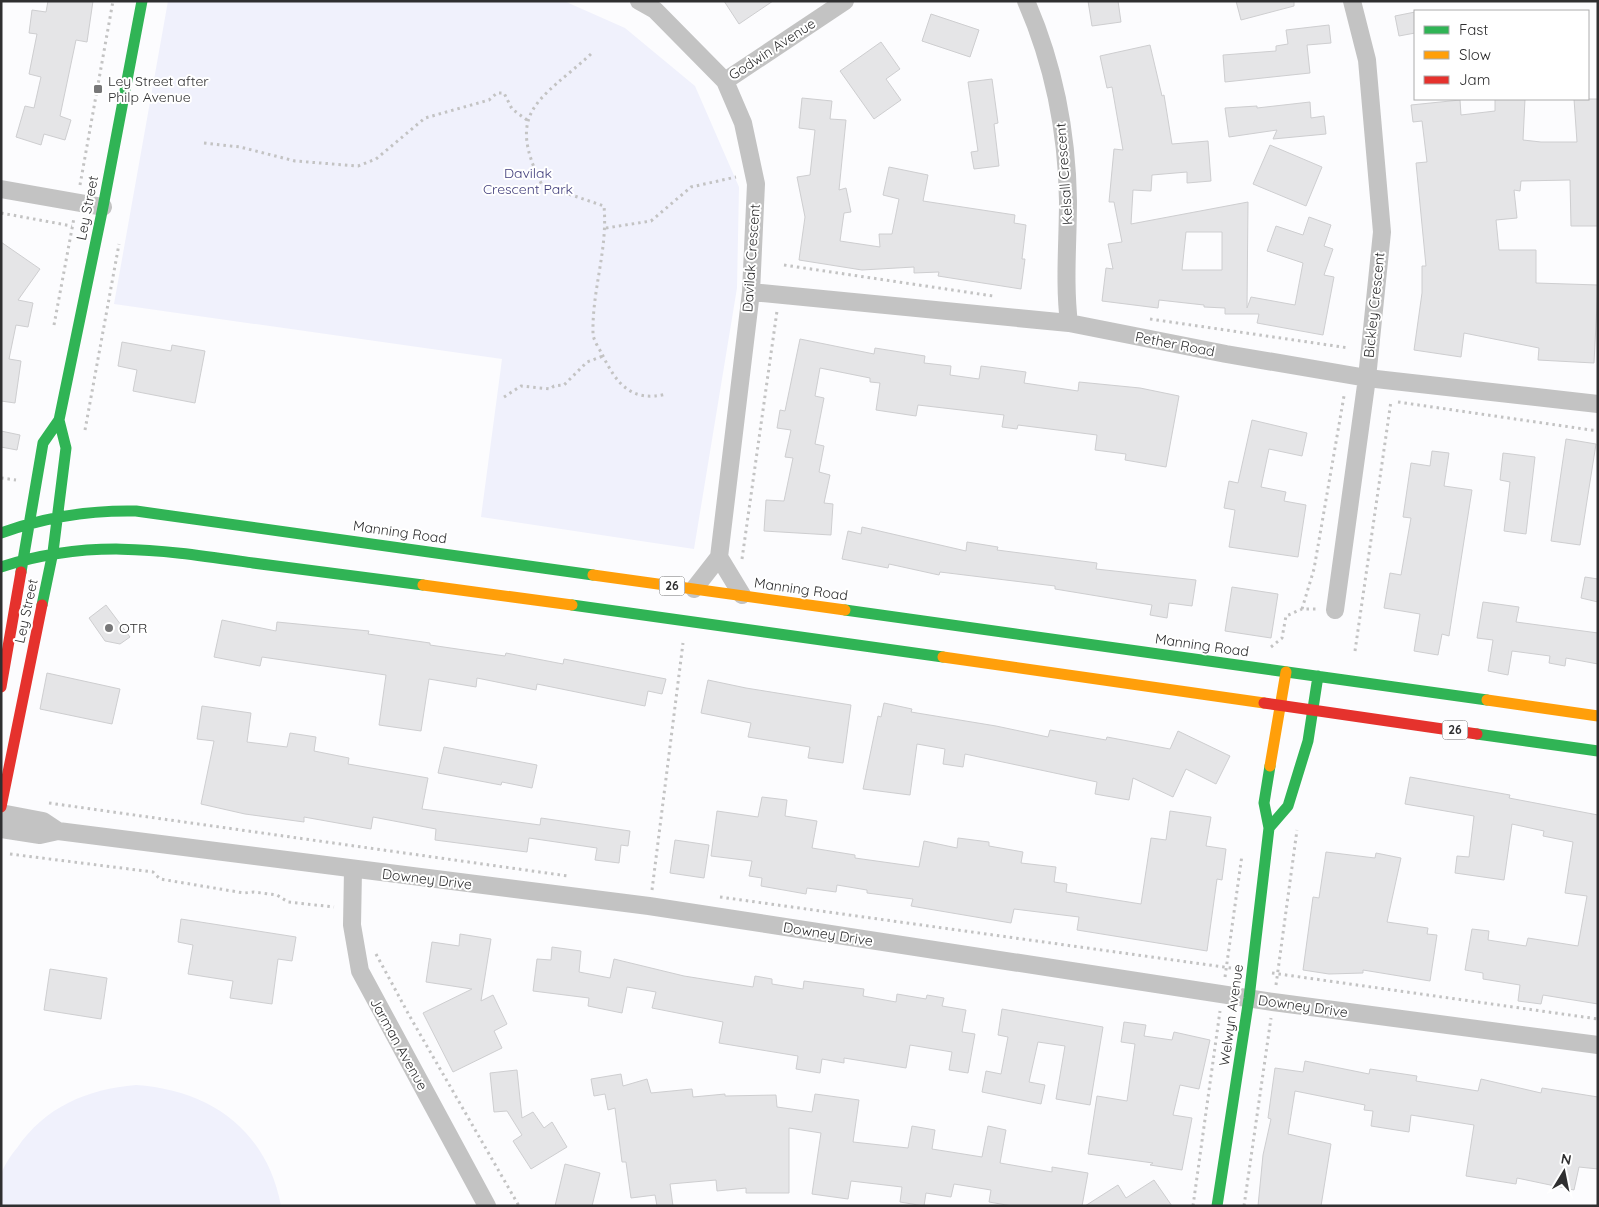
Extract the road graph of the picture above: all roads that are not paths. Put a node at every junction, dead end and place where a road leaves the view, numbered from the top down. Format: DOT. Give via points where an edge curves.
graph roads {
  1 [pos="142,1"];
  2 [pos="639,1"];
  3 [pos="845,1"];
  4 [pos="1026,1"];
  5 [pos="1352,1"];
  6 [pos="725,81"];
  7 [pos="1,188"];
  8 [pos="103,207"];
  9 [pos="750,292"];
  10 [pos="1069,323"];
  11 [pos="1367,378"];
  12 [pos="1598,404"];
  13 [pos="59,420"];
  14 [pos="57,517"];
  15 [pos="30,522"];
  16 [pos="1,533"];
  17 [pos="54,552"];
  18 [pos="719,557"];
  19 [pos="22,560"];
  20 [pos="1,567"];
  21 [pos="694,589"];
  22 [pos="742,595"];
  23 [pos="1334,610"];
  24 [pos="1286,672"];
  25 [pos="1318,676"];
  26 [pos="1,687"];
  27 [pos="1281,704"];
  28 [pos="1313,709"];
  29 [pos="1598,716"];
  30 [pos="1598,751"];
  31 [pos="1,806"];
  32 [pos="1,813"];
  33 [pos="1269,828"];
  34 [pos="1,829"];
  35 [pos="58,831"];
  36 [pos="353,870"];
  37 [pos="1249,998"];
  38 [pos="1598,1045"];
  39 [pos="487,1206"];
  40 [pos="1217,1206"];
  1 -- 8 [label="main road, Ley Street"];
  2 -- 6 [label="street, Davilak Crescent" via="655,10"];
  3 -- 6 [label="street, Godwin Avenue"];
  4 -- 10 [label="street, Kelsall Crescent" via="1041,34 1064,132"];
  5 -- 11 [label="street, Bickley Crescent" via="1367,60 1382,232"];
  6 -- 9 [label="street, Davilak Crescent" via="743,123 756,184"];
  7 -- 8 [label="street"];
  8 -- 13 [label="main road, Ley Street"];
  9 -- 10 [label="street, Pether Road"];
  9 -- 18 [label="street, Davilak Crescent"];
  10 -- 11 [label="street, Pether Road"];
  11 -- 12 [label="street, Pether Road"];
  11 -- 23 [label="street, Bickley Crescent"];
  13 -- 14 [label="main road, Ley Street" via="66,448"];
  13 -- 15 [label="main road, Ley Street" via="43,443"];
  14 -- 15 [label="main road, Manning Road / 26"];
  14 -- 17 [label="main road, Ley Street"];
  14 -- 21 [label="main road, Manning Road / 26" via="84,511 136,511"];
  15 -- 16 [label="main road, Manning Road / 26"];
  15 -- 19 [label="main road, Ley Street"];
  17 -- 19 [label="main road, 26"];
  17 -- 27 [label="main road, 26" via="88,548 151,549"];
  17 -- 31 [label="main road, Ley Street"];
  18 -- 21 [label="street"];
  18 -- 22 [label="street"];
  19 -- 20 [label="main road, 26"];
  19 -- 26 [label="main road, Ley Street"];
  21 -- 22 [label="main road, Manning Road / 26"];
  22 -- 24 [label="main road, Manning Road / 26"];
  24 -- 25 [label="main road, Manning Road / 26"];
  24 -- 27 [label="main road, Welwyn Avenue"];
  25 -- 28 [label="main road"];
  25 -- 29 [label="main road, Manning Road / 26"];
  27 -- 28 [label="main road, 26"];
  27 -- 33 [label="main road, Welwyn Avenue" via="1264,803"];
  28 -- 30 [label="main road, 26"];
  28 -- 33 [label="main road" via="1308,741 1288,806"];
  32 -- 35 [label="street, Downey Drive" via="43,821"];
  33 -- 37 [label="main road, Welwyn Avenue"];
  34 -- 35 [label="street, Downey Drive" via="40,835"];
  35 -- 36 [label="street, Downey Drive"];
  36 -- 37 [label="street, Downey Drive" via="649,906"];
  36 -- 39 [label="street, Jarman Avenue" via="352,924 360,972"];
  37 -- 38 [label="street, Downey Drive"];
  37 -- 40 [label="main road, Welwyn Avenue"];
}
